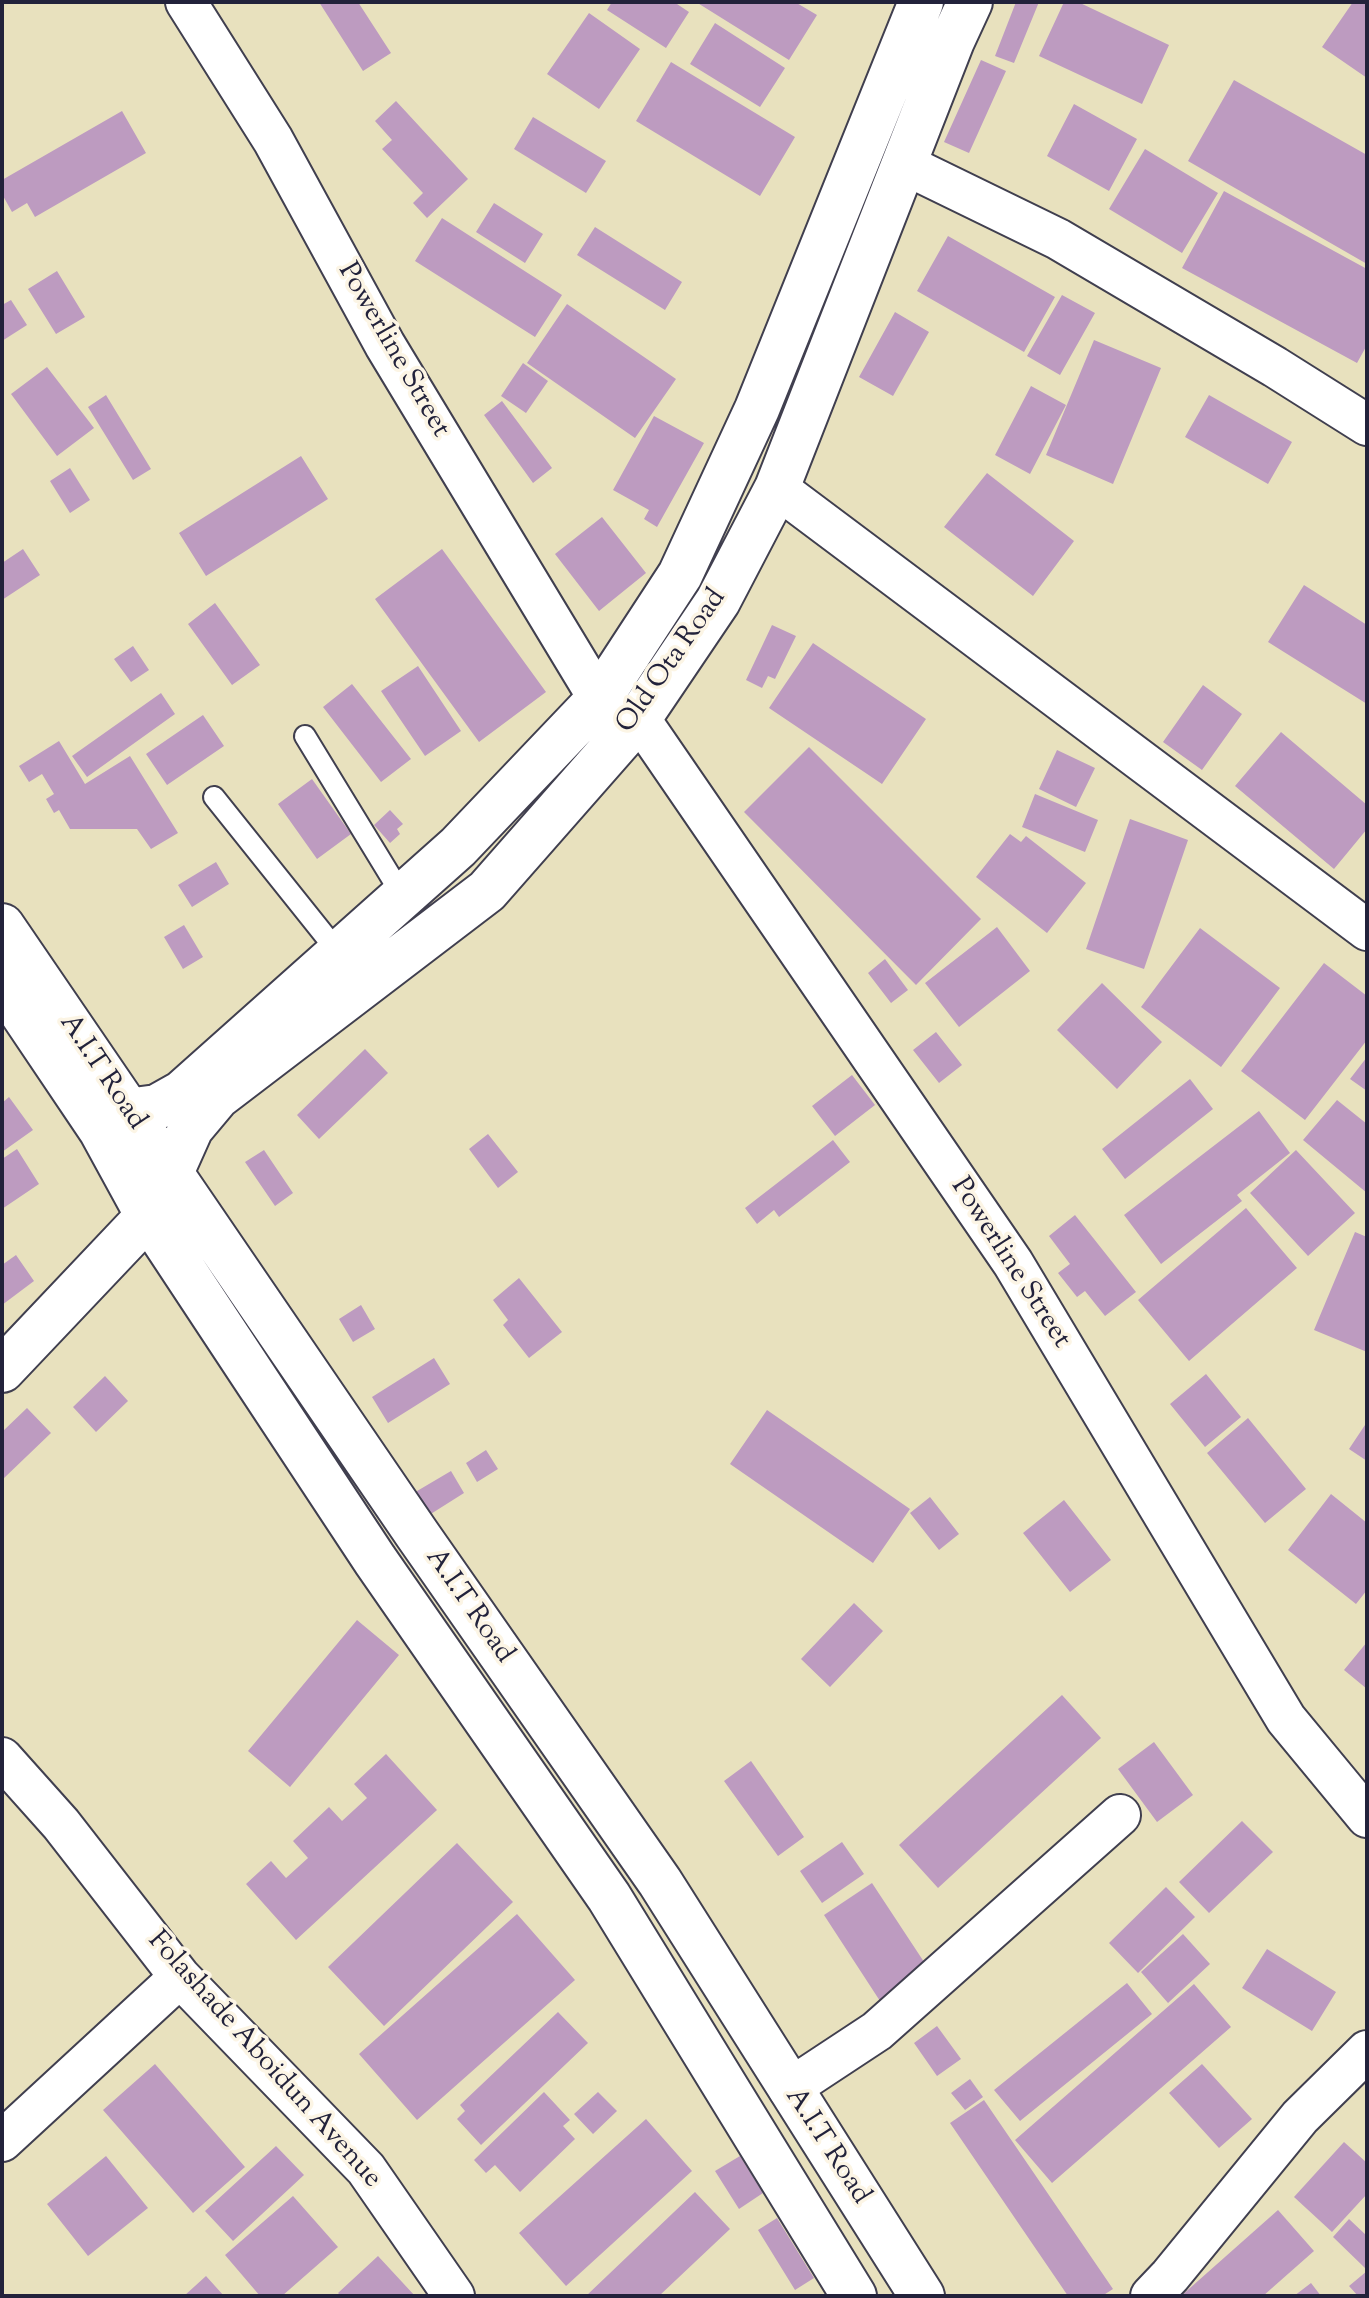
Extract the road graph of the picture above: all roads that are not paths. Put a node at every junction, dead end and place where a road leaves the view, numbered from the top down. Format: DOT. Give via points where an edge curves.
graph roads {
  1 [pos="186,2"];
  2 [pos="921,2"];
  3 [pos="970,2"];
  4 [pos="904,164"];
  5 [pos="1367,425"];
  6 [pos="777,488"];
  7 [pos="599,699"];
  8 [pos="639,718"];
  9 [pos="305,736"];
  10 [pos="214,797"];
  11 [pos="402,895"];
  12 [pos="2,926"];
  13 [pos="1367,930"];
  14 [pos="338,952"];
  15 [pos="2,983"];
  16 [pos="127,1111"];
  17 [pos="170,1175"];
  18 [pos="148,1216"];
  19 [pos="2,1370"];
  20 [pos="2,1758"];
  21 [pos="1120,1815"];
  22 [pos="1367,1817"];
  23 [pos="180,1977"];
  24 [pos="1367,2051"];
  25 [pos="789,2089"];
  26 [pos="2,2141"];
  27 [pos="454,2296"];
  28 [pos="854,2296"];
  29 [pos="922,2296"];
  30 [pos="1151,2296"];
  1 -- 7 [label="street, Powerline Street" via="273,140 385,345"];
  2 -- 7 [label="street, Old Ota Road" via="719,492 680,575"];
  3 -- 4 [label="street, Old Ota Road"];
  4 -- 5 [label="street" via="1058,239"];
  4 -- 6 [label="street, Old Ota Road"];
  6 -- 8 [label="street, Old Ota Road" via="718,601"];
  6 -- 13 [label="street"];
  7 -- 11 [label="street, Old Ota Road" via="458,847"];
  8 -- 17 [label="street, Old Ota Road" via="487,891 217,1097 191,1128"];
  8 -- 22 [label="street, Powerline Street" via="1013,1263 1286,1719"];
  9 -- 11 [label="lane"];
  10 -- 14 [label="lane"];
  11 -- 14 [label="street, Old Ota Road"];
  12 -- 16 [label="street, A.I.T Road"];
  14 -- 16 [label="street, Old Ota Road" via="182,1093 157,1107"];
  15 -- 18 [label="street, A.I.T Road" via="101,1130"];
  16 -- 17 [label="street, A.I.T Road"];
  17 -- 25 [label="street, A.I.T Road" via="660,1882"];
  18 -- 19 [label="street"];
  18 -- 28 [label="street, A.I.T Road" via="375,1560 609,1897"];
  20 -- 23 [label="street, Folashade Aboidun Avenue" via="61,1824"];
  21 -- 25 [label="street" via="877,2031"];
  23 -- 26 [label="street"];
  23 -- 27 [label="street, Folashade Aboidun Avenue" via="366,2169"];
  24 -- 30 [label="street" via="1300,2117"];
  25 -- 29 [label="street, A.I.T Road"];
}
